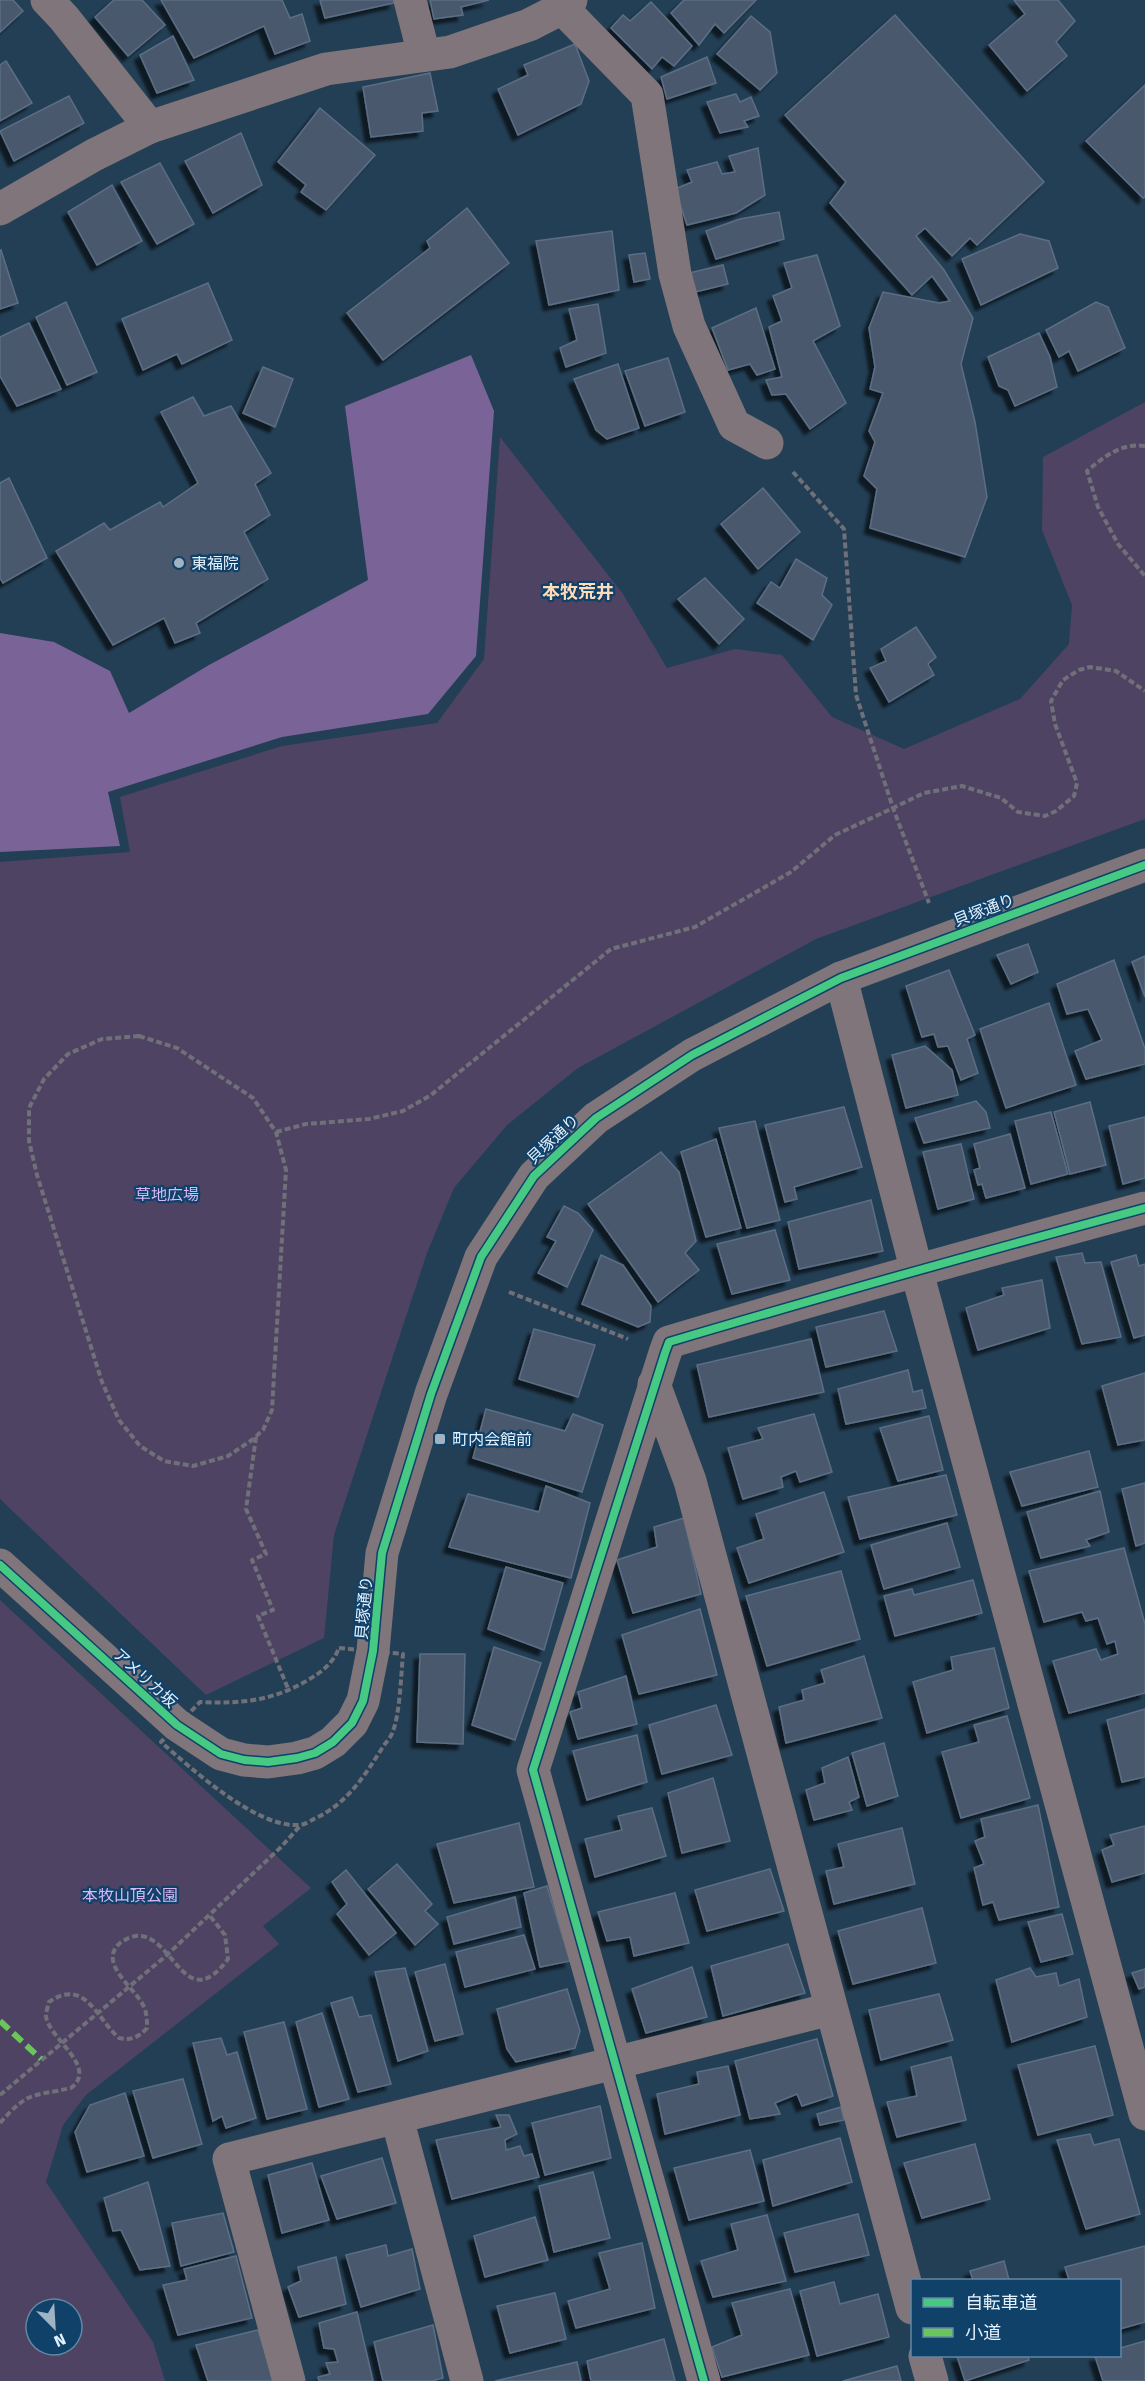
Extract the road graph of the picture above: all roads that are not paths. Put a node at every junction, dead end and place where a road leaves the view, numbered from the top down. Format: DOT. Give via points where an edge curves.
graph roads {
  1 [pos="410,0"];
  2 [pos="566,4"];
  3 [pos="65,6"];
  4 [pos="424,55"];
  5 [pos="150,127"];
  6 [pos="0,209"];
  7 [pos="767,443"];
  8 [pos="1145,865"];
  9 [pos="841,978"];
  10 [pos="1145,1208"];
  11 [pos="917,1272"];
  12 [pos="654,1384"];
  13 [pos="0,1564"];
  14 [pos="297,1758"];
  15 [pos="831,2009"];
  16 [pos="615,2063"];
  17 [pos="1145,2114"];
  18 [pos="397,2118"];
  19 [pos="911,2304"];
  20 [pos="926,2357"];
  21 [pos="290,2381"];
  22 [pos="467,2381"];
  23 [pos="704,2381"];
  24 [pos="932,2381"];
  1 -- 4 [label="street"];
  2 -- 4 [label="street" via="529,25 450,52"];
  2 -- 7 [label="street" via="647,95 675,274 689,326 734,425"];
  3 -- 5 [label="street"];
  4 -- 5 [label="street" via="326,69"];
  5 -- 6 [label="street"];
  8 -- 9 [label="street, 貝塚通り"];
  9 -- 11 [label="street"];
  9 -- 14 [label="street, 貝塚通り" via="692,1055 596,1118 534,1176 482,1257 431,1394 382,1553 373,1651 363,1701 352,1723 333,1742"];
  10 -- 11 [label="street"];
  11 -- 12 [label="street" via="669,1342"];
  11 -- 17 [label="street"];
  12 -- 15 [label="street" via="690,1481"];
  12 -- 16 [label="street" via="533,1770"];
  13 -- 14 [label="street, アメリカ坂" via="177,1725 204,1743 221,1754 244,1760"];
  15 -- 16 [label="street"];
  15 -- 19 [label="street"];
  16 -- 18 [label="street"];
  16 -- 23 [label="street"];
  18 -- 21 [label="street" via="229,2159"];
  18 -- 22 [label="street"];
  20 -- 24 [label="street"];
}
